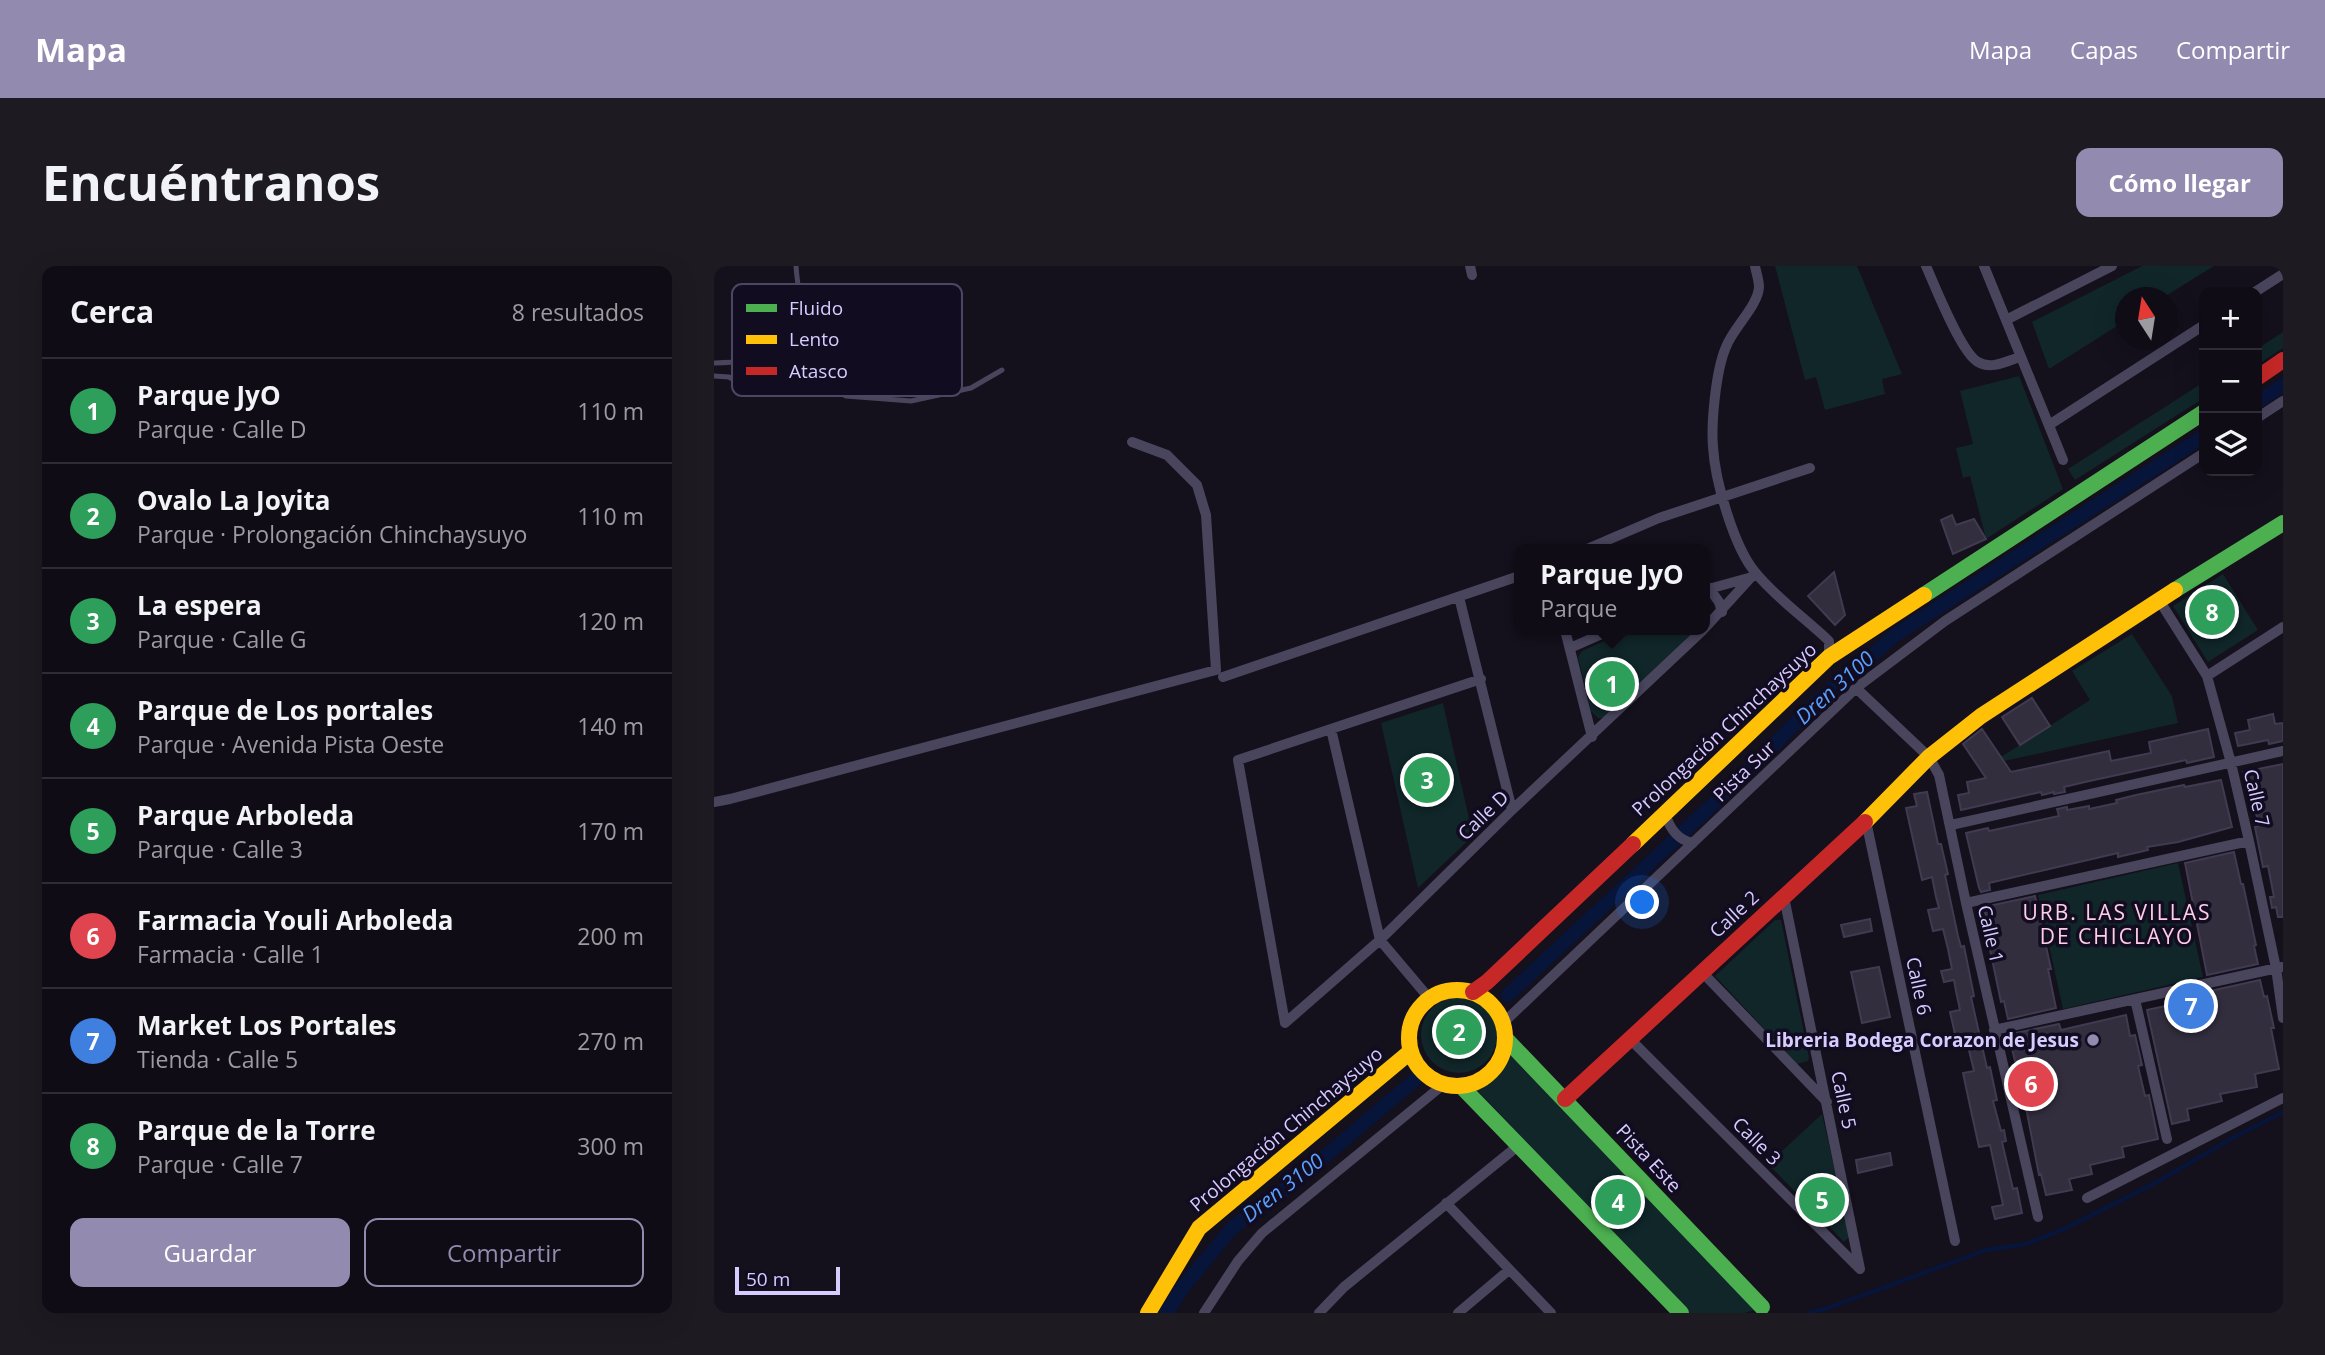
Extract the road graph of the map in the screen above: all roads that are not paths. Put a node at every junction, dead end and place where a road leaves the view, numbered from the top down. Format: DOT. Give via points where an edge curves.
graph roads {
  1 [pos="796,266"];
  2 [pos="1755,266"];
  3 [pos="1926,266"];
  4 [pos="1984,266"];
  5 [pos="2112,266"];
  6 [pos="2283,274"];
  7 [pos="797,284"];
  8 [pos="2262,288"];
  9 [pos="2006,320"];
  10 [pos="2199,328"];
  11 [pos="2020,357"];
  12 [pos="2283,360"];
  13 [pos="732,362"];
  14 [pos="714,363"];
  15 [pos="1002,370"];
  16 [pos="2262,374"];
  17 [pos="714,376"];
  18 [pos="732,379"];
  19 [pos="962,390"];
  20 [pos="846,396"];
  21 [pos="934,396"];
  22 [pos="2283,401"];
  23 [pos="2202,413"];
  24 [pos="2262,415"];
  25 [pos="2049,425"];
  26 [pos="1132,442"];
  27 [pos="2199,456"];
  28 [pos="2063,460"];
  29 [pos="1810,468"];
  30 [pos="1724,498"];
  31 [pos="2283,523"];
  32 [pos="1599,544"];
  33 [pos="1754,575"];
  34 [pos="1514,578"];
  35 [pos="1710,588"];
  36 [pos="1710,592"];
  37 [pos="1459,597"];
  38 [pos="2159,600"];
  39 [pos="1722,612"];
  40 [pos="1710,623"];
  41 [pos="2283,627"];
  42 [pos="1566,635"];
  43 [pos="1600,635"];
  44 [pos="1698,635"];
  45 [pos="1570,648"];
  46 [pos="1829,657"];
  47 [pos="2207,676"];
  48 [pos="1223,677"];
  49 [pos="1481,679"];
  50 [pos="1856,688"];
  51 [pos="1331,729"];
  52 [pos="1592,737"];
  53 [pos="2283,751"];
  54 [pos="1929,757"];
  55 [pos="2231,763"];
  56 [pos="714,802"];
  57 [pos="1512,810"];
  58 [pos="1666,817"];
  59 [pos="1866,821"];
  60 [pos="1951,825"];
  61 [pos="2249,841"];
  62 [pos="1690,842"];
  63 [pos="1784,897"];
  64 [pos="1966,903"];
  65 [pos="1380,940"];
  66 [pos="2280,968"];
  67 [pos="1702,972"];
  68 [pos="1473,992"];
  69 [pos="1429,998"];
  70 [pos="2135,999"];
  71 [pos="2283,1018"];
  72 [pos="1994,1030"];
  73 [pos="1504,1031"];
  74 [pos="1630,1039"];
  75 [pos="1410,1052"];
  76 [pos="1444,1084"];
  77 [pos="1461,1086"];
  78 [pos="2283,1098"];
  79 [pos="1565,1099"];
  80 [pos="1827,1102"];
  81 [pos="2167,1139"];
  82 [pos="1519,1145"];
  83 [pos="2087,1198"];
  84 [pos="1446,1203"];
  85 [pos="2038,1217"];
  86 [pos="1955,1241"];
  87 [pos="1860,1269"];
  88 [pos="1509,1270"];
  89 [pos="1762,1307"];
  90 [pos="1148,1313"];
  91 [pos="1204,1313"];
  92 [pos="1319,1313"];
  93 [pos="1458,1313"];
  94 [pos="1550,1313"];
  95 [pos="1681,1313"];
  1 -- 7 [label="lane"];
  2 -- 30 [label="street" via="1757,297 1724,349 1719,371 1713,447"];
  3 -- 11 [label="street" via="1967,352 1979,363 1994,365"];
  4 -- 9 [label="street"];
  5 -- 9 [label="street"];
  6 -- 8 [label="street"];
  9 -- 11 [label="street"];
  10 -- 25 [label="street"];
  11 -- 25 [label="street"];
  12 -- 16 [label="street"];
  13 -- 14 [label="lane"];
  15 -- 19 [label="lane"];
  17 -- 18 [label="lane"];
  20 -- 21 [label="lane" via="911,401"];
  22 -- 24 [label="street"];
  23 -- 46 [label="street, Prolongación Chinchaysuyo"];
  25 -- 28 [label="street"];
  26 -- 56 [label="street" via="1167,455 1197,485 1206,515 1216,670"];
  27 -- 50 [label="street, Pista Sur" via="1945,621"];
  29 -- 30 [label="street"];
  30 -- 32 [label="street" via="1659,518"];
  30 -- 33 [label="street" via="1738,546"];
  31 -- 38 [label="street, Calle 2"];
  33 -- 35 [label="street"];
  33 -- 39 [label="street, Calle D"];
  33 -- 46 [label="street" via="1829,642"];
  34 -- 37 [label="street"];
  36 -- 39 [label="street"];
  37 -- 48 [label="street"];
  37 -- 49 [label="street"];
  38 -- 47 [label="street, Calle 7"];
  38 -- 54 [label="street, Calle 2" via="1981,716"];
  39 -- 40 [label="street, Calle D"];
  41 -- 47 [label="street"];
  42 -- 45 [label="street"];
  43 -- 45 [label="street"];
  44 -- 52 [label="street, Calle D"];
  45 -- 52 [label="street"];
  46 -- 58 [label="street, Prolongación Chinchaysuyo"];
  47 -- 55 [label="street, Calle 7"];
  49 -- 51 [label="street"];
  49 -- 57 [label="street"];
  50 -- 54 [label="street, Calle 1"];
  50 -- 62 [label="street, Pista Sur"];
  51 -- 65 [label="street"];
  51 -- 65 [label="street, Calle D" via="1238,760 1285,1023"];
  52 -- 57 [label="street, Calle D"];
  53 -- 55 [label="street"];
  54 -- 59 [label="street, Calle 2"];
  54 -- 60 [label="street, Calle 1" via="1940,775"];
  55 -- 60 [label="street"];
  55 -- 61 [label="street, Calle 7"];
  57 -- 65 [label="street, Calle D"];
  58 -- 62 [label="street" via="1679,836"];
  58 -- 68 [label="street, Prolongación Chinchaysuyo"];
  59 -- 63 [label="street, Calle 2"];
  59 -- 86 [label="street, Calle 6"];
  60 -- 64 [label="street, Calle 1"];
  61 -- 64 [label="street"];
  61 -- 66 [label="street, Calle 7"];
  62 -- 73 [label="street, Pista Sur"];
  63 -- 67 [label="street, Calle 2"];
  63 -- 80 [label="street, Calle 5"];
  64 -- 72 [label="street, Calle 1"];
  65 -- 69 [label="street"];
  66 -- 70 [label="street"];
  66 -- 71 [label="street, Calle 7"];
  67 -- 74 [label="street, Calle 2"];
  67 -- 80 [label="street"];
  68 -- 69 [label="street" via="1458,989"];
  68 -- 73 [label="street" via="1491,1004"];
  69 -- 75 [label="street" via="1411,1022"];
  70 -- 72 [label="street"];
  70 -- 81 [label="street"];
  72 -- 85 [label="street, Calle 1"];
  73 -- 77 [label="street" via="1497,1065 1475,1082"];
  73 -- 79 [label="street, Pista Este"];
  74 -- 79 [label="street, Calle 2"];
  74 -- 87 [label="street, Calle 3"];
  75 -- 76 [label="street" via="1423,1072"];
  75 -- 90 [label="street, Prolongación Chinchaysuyo" via="1199,1228"];
  76 -- 77 [label="street"];
  76 -- 91 [label="street" via="1262,1233"];
  77 -- 82 [label="street"];
  78 -- 83 [label="street"];
  79 -- 89 [label="street, Pista Este"];
  80 -- 87 [label="street, Calle 5"];
  82 -- 84 [label="street"];
  82 -- 95 [label="street"];
  84 -- 88 [label="street"];
  84 -- 92 [label="street"];
  88 -- 93 [label="street"];
  88 -- 94 [label="street"];
}
